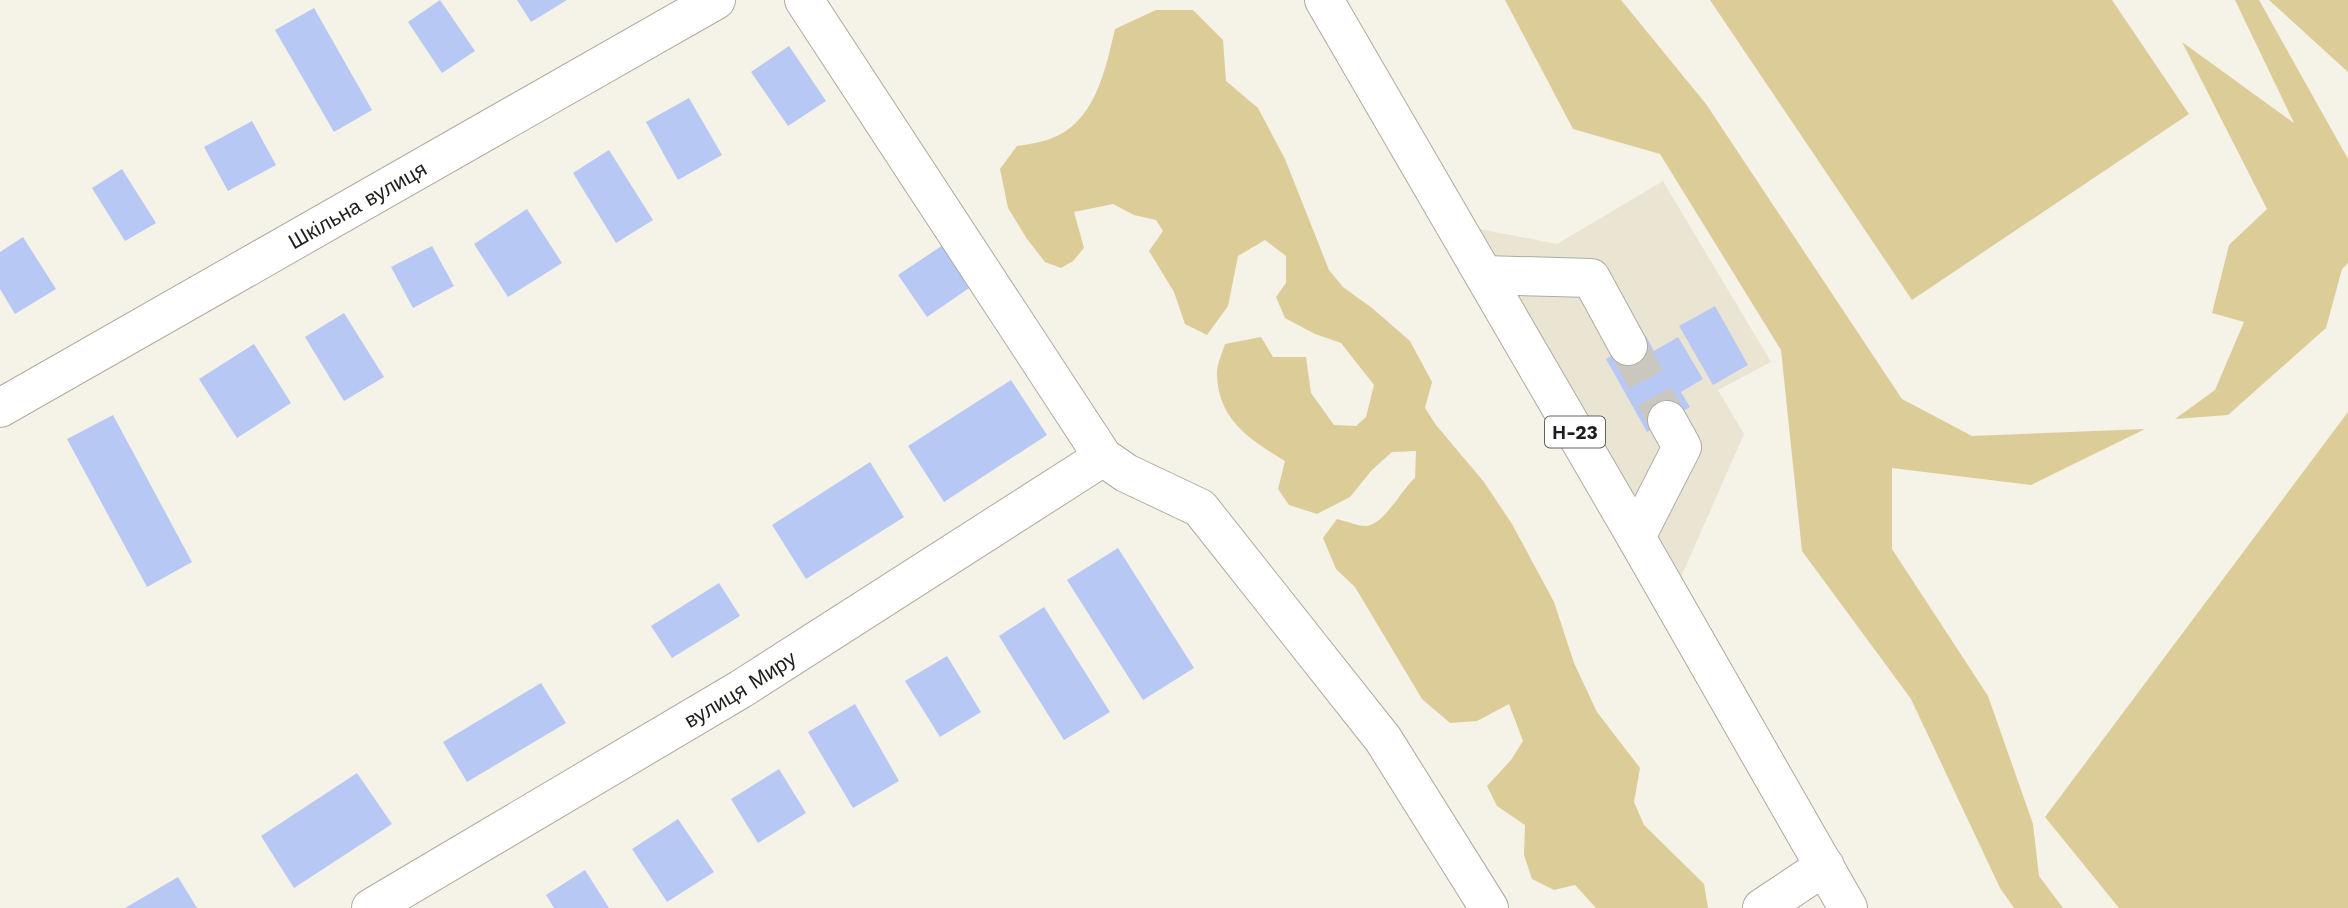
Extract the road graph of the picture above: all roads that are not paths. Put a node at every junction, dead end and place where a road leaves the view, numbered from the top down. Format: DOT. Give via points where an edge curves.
graph roads {
  1 [pos="716,0"];
  2 [pos="803,0"];
  3 [pos="1324,0"];
  4 [pos="1484,275"];
  5 [pos="1628,346"];
  6 [pos="0,408"];
  7 [pos="1667,420"];
  8 [pos="1103,457"];
  9 [pos="1636,537"];
  10 [pos="1825,866"];
  11 [pos="371,908"];
  12 [pos="1489,908"];
  13 [pos="1762,908"];
  14 [pos="1848,908"];
  1 -- 6 [label="street, Шкільна вулиця"];
  2 -- 8 [label="street"];
  3 -- 4 [label="street, Н-23"];
  4 -- 5 [label="street" via="1591,278"];
  4 -- 9 [label="street, Н-23"];
  7 -- 9 [label="street" via="1682,447"];
  8 -- 11 [label="street, вулиця Миру" via="741,689"];
  8 -- 12 [label="street" via="1200,508 1383,739"];
  9 -- 10 [label="street, Н-23"];
  10 -- 13 [label="street"];
  10 -- 14 [label="street, Н-23"];
}
